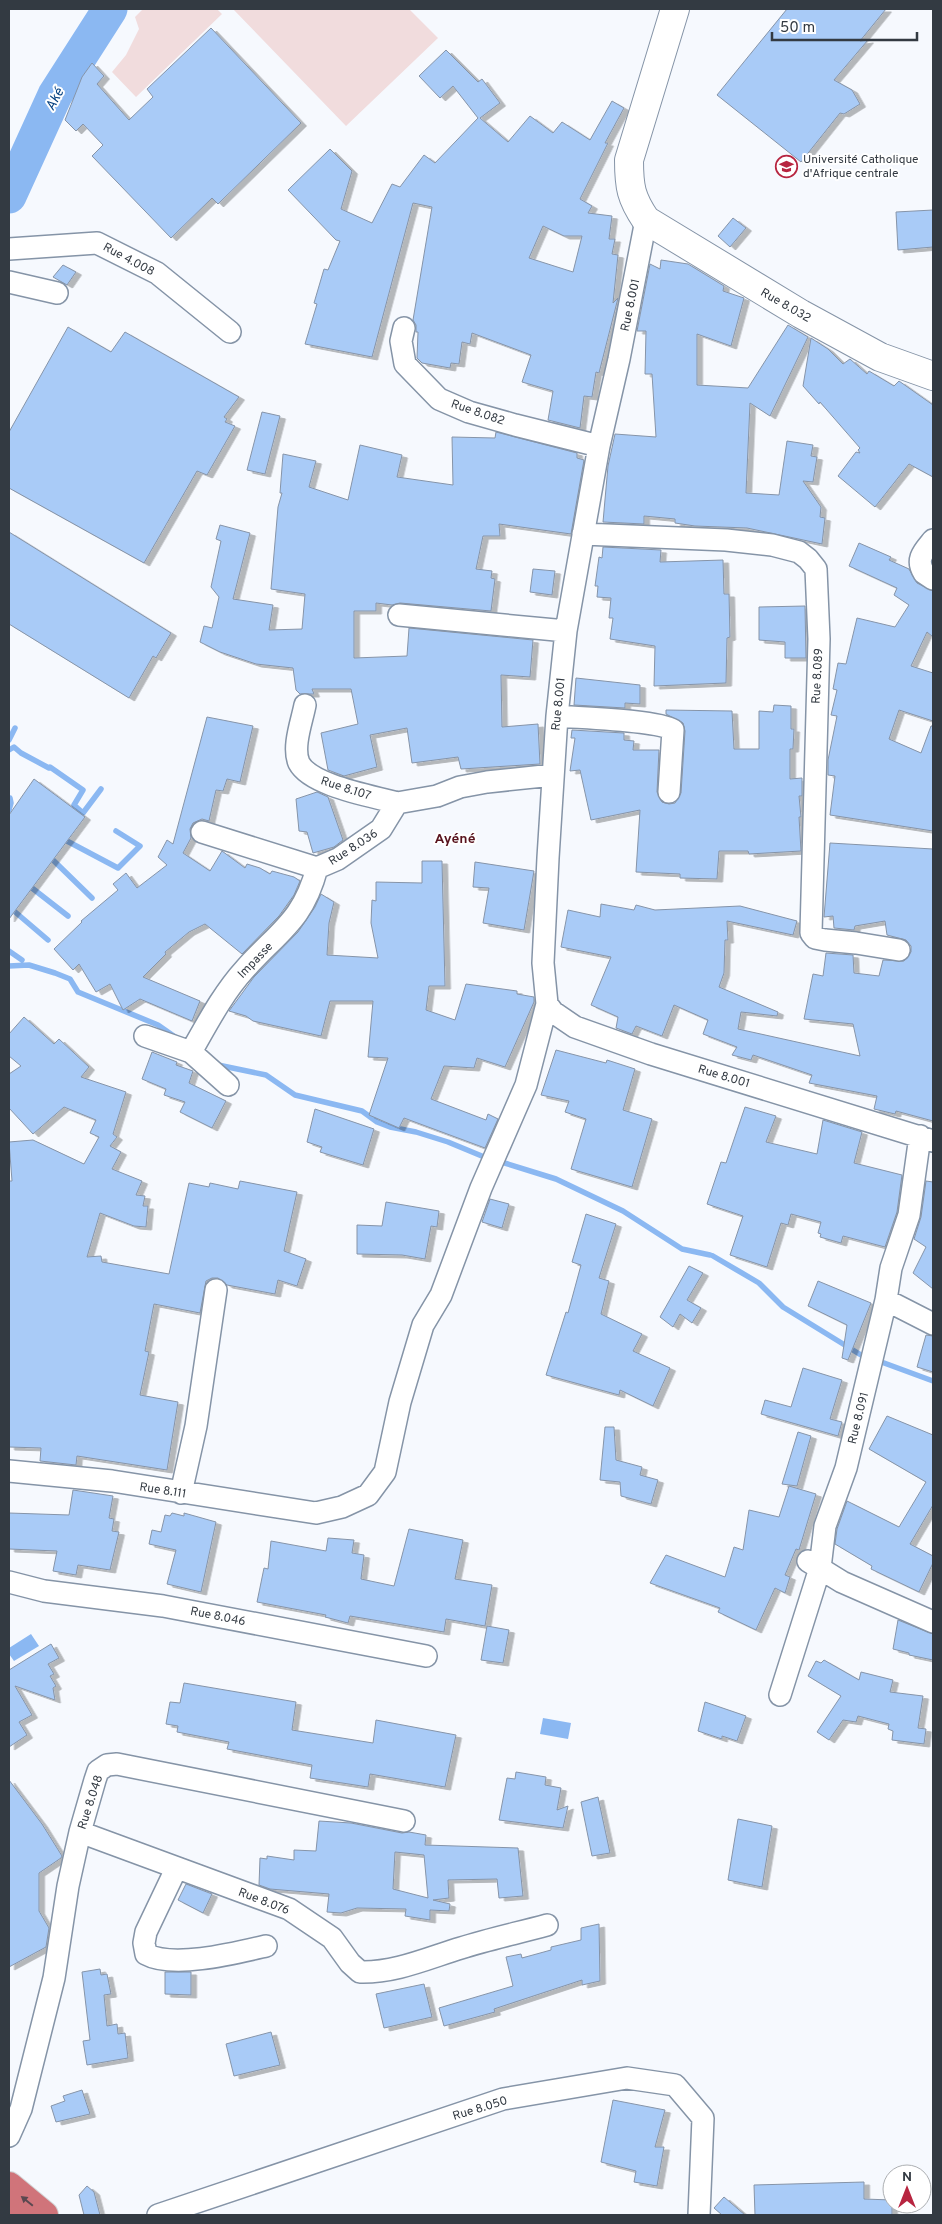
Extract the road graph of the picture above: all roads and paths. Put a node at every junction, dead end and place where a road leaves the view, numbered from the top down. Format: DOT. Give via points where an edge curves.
graph roads {
  1 [pos="675,9"];
  2 [pos="646,220"];
  3 [pos="9,249"];
  4 [pos="9,282"];
  5 [pos="57,293"];
  6 [pos="404,328"];
  7 [pos="230,332"];
  8 [pos="933,376"];
  9 [pos="599,446"];
  10 [pos="583,534"];
  11 [pos="933,540"];
  12 [pos="933,579"];
  13 [pos="399,615"];
  14 [pos="566,631"];
  15 [pos="305,706"];
  16 [pos="556,716"];
  17 [pos="553,774"];
  18 [pos="669,792"];
  19 [pos="397,803"];
  20 [pos="202,832"];
  21 [pos="317,868"];
  22 [pos="899,950"];
  23 [pos="547,1004"];
  24 [pos="145,1036"];
  25 [pos="191,1052"];
  26 [pos="228,1085"];
  27 [pos="927,1138"];
  28 [pos="216,1290"];
  29 [pos="886,1300"];
  30 [pos="933,1324"];
  31 [pos="9,1471"];
  32 [pos="181,1493"];
  33 [pos="814,1564"];
  34 [pos="9,1582"];
  35 [pos="933,1622"];
  36 [pos="426,1656"];
  37 [pos="780,1695"];
  38 [pos="404,1821"];
  39 [pos="80,1832"];
  40 [pos="176,1868"];
  41 [pos="547,1925"];
  42 [pos="266,1946"];
  43 [pos="9,2136"];
  44 [pos="9,2186"];
  45 [pos="44,2215"];
  46 [pos="158,2215"];
  47 [pos="698,2215"];
  1 -- 2 [label="street" via="629,160 629,186 634,204"];
  2 -- 8 [label="street, Rue 8.032" via="872,353"];
  2 -- 9 [label="street, Rue 8.001"];
  3 -- 7 [label="street, Rue 4.008" via="97,242 157,273"];
  4 -- 5 [label="street"];
  6 -- 9 [label="street, Rue 8.082" via="401,341 405,364 439,399 469,412"];
  9 -- 10 [label="street, Rue 8.001"];
  10 -- 14 [label="street, Rue 8.001"];
  10 -- 22 [label="street, Rue 8.089" via="726,540 772,545 808,558 816,569 819,639 811,933 815,938 825,940"];
  11 -- 12 [label="street" via="920,560 924,573"];
  13 -- 14 [label="street"];
  14 -- 16 [label="street, Rue 8.001"];
  15 -- 19 [label="street, Rue 8.107" via="297,746 299,762 311,776"];
  16 -- 17 [label="street, Rue 8.001"];
  16 -- 18 [label="street" via="636,723 673,730"];
  17 -- 19 [label="street" via="460,787 436,796"];
  17 -- 23 [label="street, Rue 8.001" via="543,963"];
  19 -- 21 [label="street, Rue 8.036" via="381,830 338,859"];
  20 -- 21 [label="street, Rue 8.036"];
  21 -- 25 [label="street, Impasse" via="305,903 289,926 236,980"];
  23 -- 27 [label="street, Rue 8.001" via="575,1027 617,1042"];
  23 -- 32 [label="street, Rue 8.111" via="526,1085 481,1188 441,1295 423,1325 400,1402 385,1472 368,1495 342,1507 316,1513"];
  24 -- 25 [label="street"];
  25 -- 26 [label="street"];
  27 -- 29 [label="street, Rue 8.091" via="909,1215 891,1268"];
  28 -- 32 [label="street" via="196,1426"];
  29 -- 30 [label="street"];
  29 -- 33 [label="street, Rue 8.091" via="846,1468"];
  31 -- 32 [label="street, Rue 8.111" via="112,1481"];
  33 -- 35 [label="street" via="842,1582"];
  33 -- 37 [label="street, Rue 8.091"];
  34 -- 36 [label="street, Rue 8.046" via="44,1591 163,1606"];
  38 -- 39 [label="street, Rue 8.048" via="117,1764 107,1765 98,1771"];
  39 -- 40 [label="street, Rue 8.076"];
  39 -- 43 [label="street, Rue 8.048" via="54,1978 21,2109"];
  40 -- 41 [label="street, Rue 8.076" via="289,1909 332,1938 360,1972 375,1973 418,1963"];
  40 -- 42 [label="street" via="146,1932 146,1954 154,1959 180,1960 227,1955"];
  45 -- 44 [label="highway, one-way"];
  46 -- 47 [label="street, Rue 8.050" via="503,2099 626,2078 675,2085 703,2118"];
}
